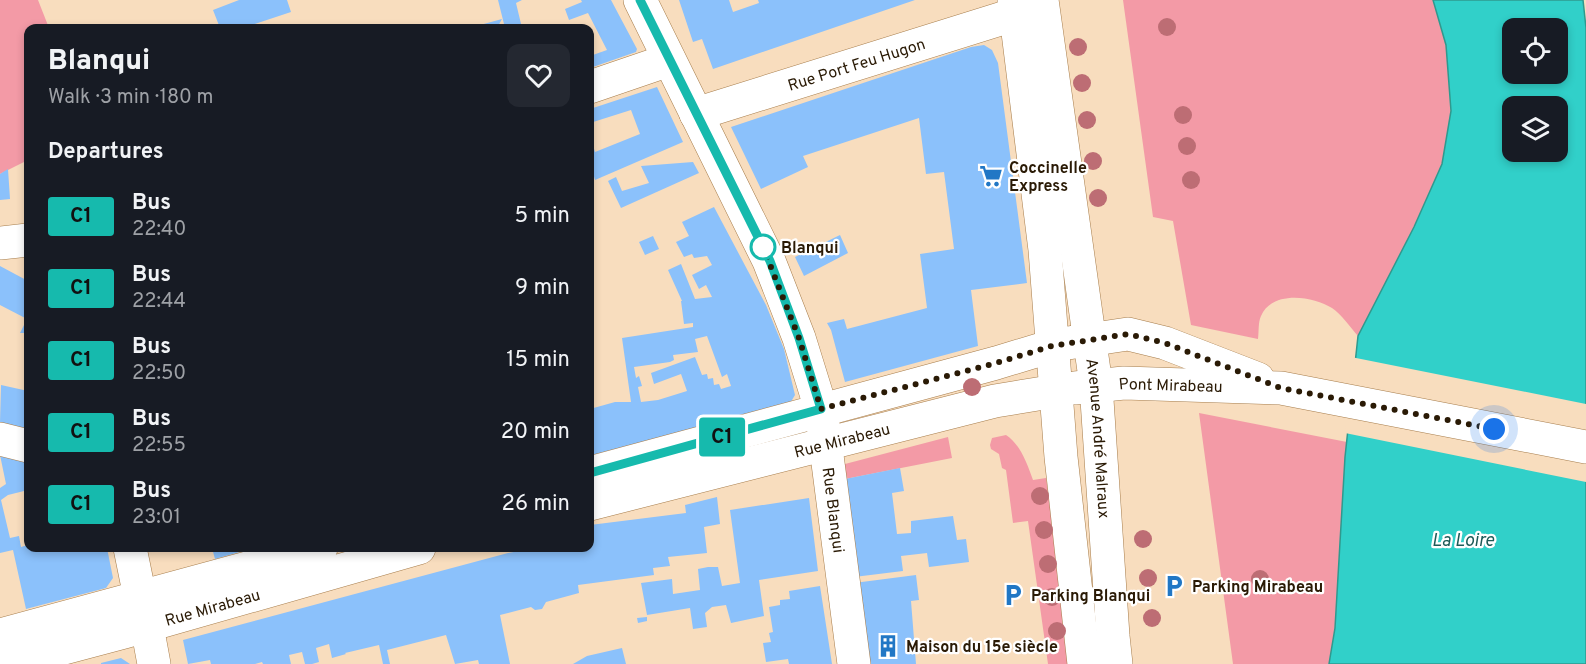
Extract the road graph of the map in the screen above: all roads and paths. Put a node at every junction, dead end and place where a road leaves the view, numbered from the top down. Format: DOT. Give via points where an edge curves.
graph roads {
  1 [pos="640,0"];
  2 [pos="1024,5"];
  3 [pos="669,60"];
  4 [pos="594,86"];
  5 [pos="696,114"];
  6 [pos="24,240"];
  7 [pos="0,243"];
  8 [pos="1090,339"];
  9 [pos="1052,346"];
  10 [pos="1096,385"];
  11 [pos="1281,388"];
  12 [pos="1056,391"];
  13 [pos="821,409"];
  14 [pos="0,439"];
  15 [pos="826,444"];
  16 [pos="24,445"];
  17 [pos="1586,447"];
  18 [pos="594,472"];
  19 [pos="594,503"];
  20 [pos="131,552"];
  21 [pos="310,552"];
  22 [pos="401,552"];
  23 [pos="143,611"];
  24 [pos="0,635"];
  25 [pos="4,664"];
  26 [pos="154,664"];
  27 [pos="854,664"];
  28 [pos="1084,664"];
  29 [pos="1116,664"];
  1 -- 3 [label="main road, Rue Blanqui"];
  2 -- 5 [label="main road, Rue Port Feu Hugon"];
  2 -- 8 [label="main road, Avenue André Malraux"];
  2 -- 9 [label="main road"];
  3 -- 4 [label="main road"];
  3 -- 5 [label="main road, Rue Blanqui"];
  5 -- 13 [label="main road, Rue Blanqui" via="770,261"];
  6 -- 7 [label="main road"];
  8 -- 9 [label="main road, Rue Mirabeau"];
  8 -- 10 [label="main road, Avenue André Malraux"];
  8 -- 11 [label="main road, Pont Mirabeau" via="1128,334 1165,343"];
  9 -- 12 [label="main road"];
  9 -- 13 [label="main road, Rue Mirabeau"];
  10 -- 11 [label="main road, Pont Mirabeau"];
  10 -- 12 [label="main road, Rue Mirabeau"];
  10 -- 29 [label="main road, Avenue André Malraux"];
  11 -- 17 [label="main road, Pont Mirabeau"];
  12 -- 15 [label="main road, Rue Mirabeau" via="995,401"];
  12 -- 28 [label="main road"];
  13 -- 15 [label="main road, Rue Blanqui"];
  13 -- 18 [label="main road, Rue Mirabeau"];
  14 -- 16 [label="main road"];
  15 -- 19 [label="main road, Rue Mirabeau"];
  15 -- 27 [label="main road, Rue Blanqui"];
  20 -- 23 [label="main road"];
  21 -- 23 [label="main road, Rue Mirabeau"];
  22 -- 23 [label="main road, Rue Mirabeau"];
  23 -- 24 [label="main road, Rue Mirabeau"];
  23 -- 25 [label="main road, Rue Mirabeau"];
  23 -- 26 [label="main road"];
}
